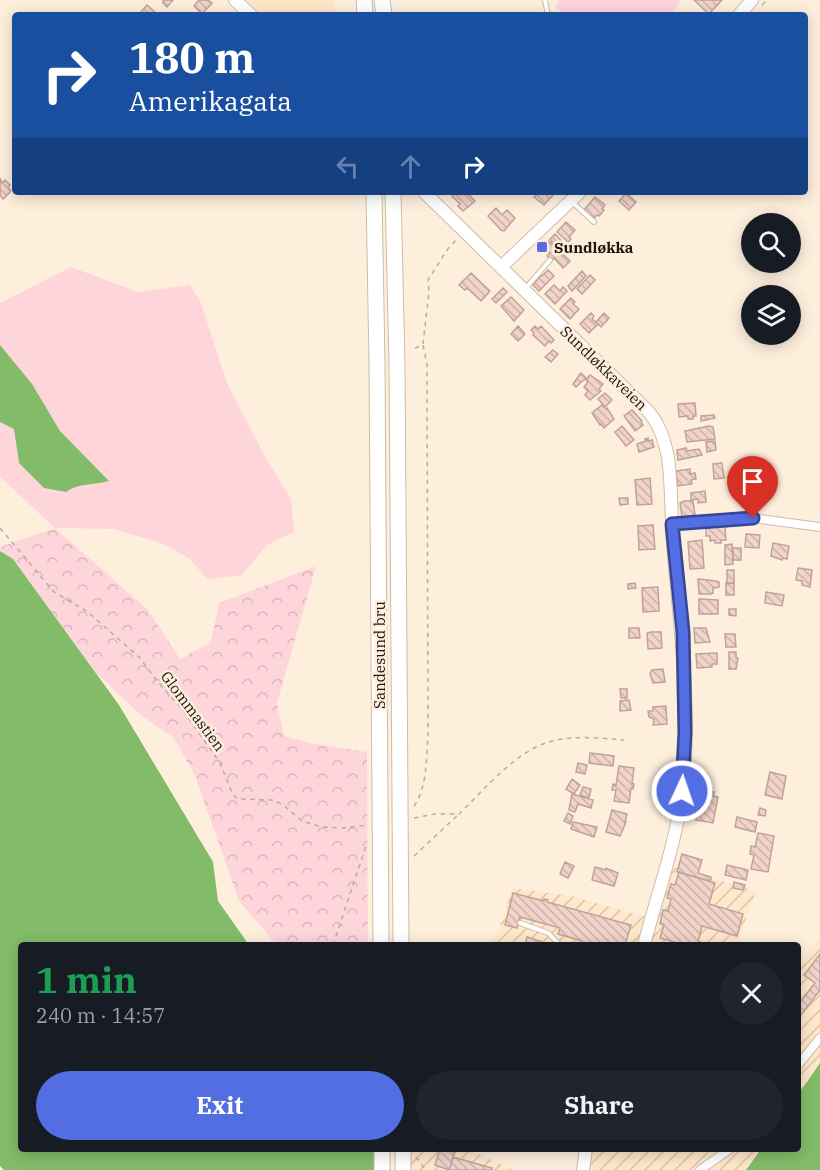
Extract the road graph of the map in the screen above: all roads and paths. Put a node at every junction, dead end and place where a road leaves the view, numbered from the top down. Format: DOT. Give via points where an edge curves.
graph roads {
  1 [pos="235,0"];
  2 [pos="752,0"];
  3 [pos="248,12"];
  4 [pos="742,12"];
  5 [pos="374,195"];
  6 [pos="393,195"];
  7 [pos="427,195"];
  8 [pos="576,197"];
  9 [pos="594,222"];
  10 [pos="463,232"];
  11 [pos="550,260"];
  12 [pos="501,267"];
  13 [pos="525,290"];
  14 [pos="423,345"];
  15 [pos="672,524"];
  16 [pos="820,527"];
  17 [pos="0,528"];
  18 [pos="624,740"];
  19 [pos="459,814"];
  20 [pos="414,818"];
  21 [pos="371,825"];
  22 [pos="408,862"];
  23 [pos="520,923"];
  24 [pos="381,942"];
  25 [pos="401,942"];
  26 [pos="557,942"];
  27 [pos="645,942"];
  28 [pos="820,1038"];
  29 [pos="801,1061"];
  30 [pos="382,1152"];
  31 [pos="586,1152"];
  32 [pos="726,1152"];
  33 [pos="409,1153"];
  34 [pos="382,1170"];
  35 [pos="403,1170"];
  36 [pos="426,1170"];
  37 [pos="583,1170"];
  38 [pos="700,1170"];
  1 -- 3 [label="main road"];
  2 -- 4 [label="main road"];
  5 -- 24 [label="highway, Sandesund bru, bridge"];
  6 -- 25 [label="highway, Sandesund bru, bridge"];
  7 -- 10 [label="main road, Sundløkkaveien"];
  8 -- 9 [label="lane"];
  8 -- 12 [label="main road"];
  10 -- 12 [label="main road, Sundløkkaveien"];
  10 -- 14 [label="path" via="428,280"];
  11 -- 13 [label="lane"];
  12 -- 13 [label="main road, Sundløkkaveien"];
  13 -- 15 [label="main road, Sundløkkaveien" via="656,419 668,458"];
  15 -- 16 [label="street" via="753,518"];
  15 -- 27 [label="main road, Sundløkkaveien" via="683,641 682,791 674,838"];
  17 -- 21 [label="path, Glommastien" via="54,592 88,612 140,658 220,763 233,795 238,799 272,800 302,821 322,826"];
  18 -- 19 [label="path" via="591,737 548,742 506,769"];
  19 -- 20 [label="path"];
  19 -- 22 [label="path"];
  23 -- 26 [label="lane" via="548,933"];
  28 -- 29 [label="street"];
  30 -- 34 [label="highway"];
  31 -- 37 [label="main road"];
  32 -- 38 [label="street"];
  33 -- 35 [label="highway"];
  33 -- 36 [label="path"];
}
